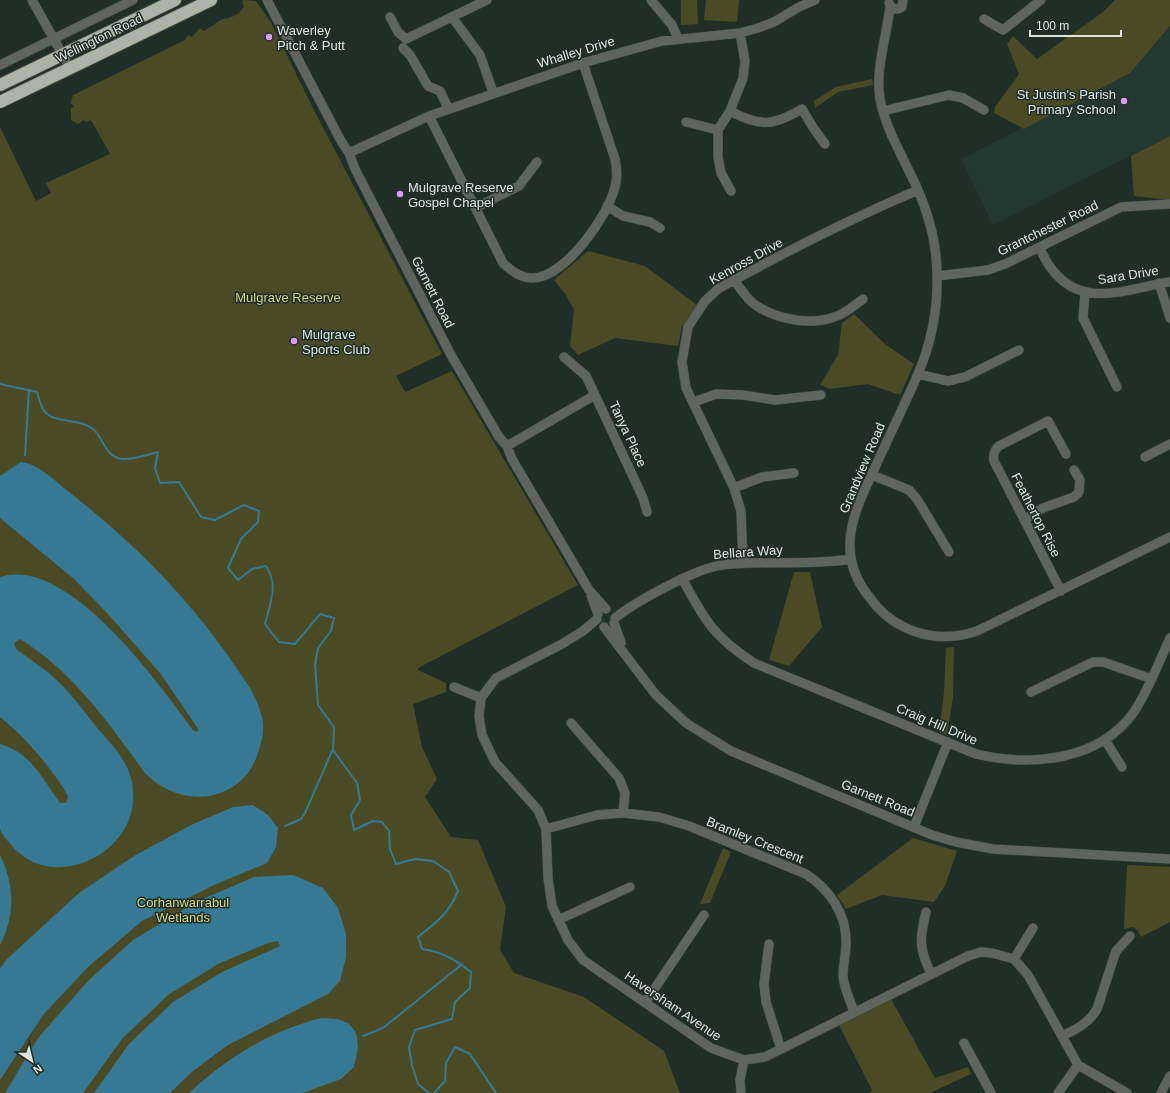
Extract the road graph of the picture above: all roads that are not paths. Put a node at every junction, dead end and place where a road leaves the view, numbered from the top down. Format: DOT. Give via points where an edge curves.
graph roads {
  1 [pos="32,0"];
  2 [pos="133,0"];
  3 [pos="175,0"];
  4 [pos="211,0"];
  5 [pos="266,0"];
  6 [pos="487,0"];
  7 [pos="651,0"];
  8 [pos="815,0"];
  9 [pos="903,0"];
  10 [pos="1041,0"];
  11 [pos="467,4"];
  12 [pos="890,4"];
  13 [pos="390,16"];
  14 [pos="452,17"];
  15 [pos="984,20"];
  16 [pos="740,33"];
  17 [pos="54,38"];
  18 [pos="674,39"];
  19 [pos="403,48"];
  20 [pos="63,55"];
  21 [pos="583,62"];
  22 [pos="0,65"];
  23 [pos="70,68"];
  24 [pos="0,85"];
  25 [pos="493,92"];
  26 [pos="0,102"];
  27 [pos="448,108"];
  28 [pos="984,110"];
  29 [pos="730,111"];
  30 [pos="883,111"];
  31 [pos="428,116"];
  32 [pos="686,122"];
  33 [pos="718,130"];
  34 [pos="825,144"];
  35 [pos="350,153"];
  36 [pos="537,162"];
  37 [pos="731,191"];
  38 [pos="919,193"];
  39 [pos="1170,204"];
  40 [pos="607,206"];
  41 [pos="475,208"];
  42 [pos="660,228"];
  43 [pos="1039,247"];
  44 [pos="937,276"];
  45 [pos="734,280"];
  46 [pos="1170,282"];
  47 [pos="1159,284"];
  48 [pos="1085,293"];
  49 [pos="863,299"];
  50 [pos="1170,318"];
  51 [pos="1019,350"];
  52 [pos="564,357"];
  53 [pos="918,374"];
  54 [pos="1116,387"];
  55 [pos="595,395"];
  56 [pos="821,395"];
  57 [pos="694,402"];
  58 [pos="1170,444"];
  59 [pos="507,446"];
  60 [pos="1066,454"];
  61 [pos="1145,457"];
  62 [pos="1074,470"];
  63 [pos="794,473"];
  64 [pos="872,475"];
  65 [pos="734,488"];
  66 [pos="647,512"];
  67 [pos="1024,520"];
  68 [pos="1170,537"];
  69 [pos="949,552"];
  70 [pos="851,557"];
  71 [pos="743,563"];
  72 [pos="683,580"];
  73 [pos="589,590"];
  74 [pos="1061,591"];
  75 [pos="611,615"];
  76 [pos="600,622"];
  77 [pos="1170,638"];
  78 [pos="623,650"];
  79 [pos="1152,679"];
  80 [pos="454,687"];
  81 [pos="1031,692"];
  82 [pos="481,698"];
  83 [pos="571,723"];
  84 [pos="1105,740"];
  85 [pos="948,742"];
  86 [pos="1122,767"];
  87 [pos="623,813"];
  88 [pos="914,827"];
  89 [pos="546,830"];
  90 [pos="1170,859"];
  91 [pos="630,887"];
  92 [pos="926,912"];
  93 [pos="704,915"];
  94 [pos="558,920"];
  95 [pos="1033,928"];
  96 [pos="1130,936"];
  97 [pos="769,944"];
  98 [pos="1014,959"];
  99 [pos="931,973"];
  100 [pos="645,1003"];
  101 [pos="854,1012"];
  102 [pos="1062,1036"];
  103 [pos="964,1043"];
  104 [pos="781,1049"];
  105 [pos="744,1060"];
  106 [pos="1078,1065"];
  107 [pos="1170,1076"];
  108 [pos="741,1093"];
  109 [pos="991,1093"];
  110 [pos="1058,1093"];
  111 [pos="1127,1093"];
  112 [pos="1161,1093"];
  1 -- 17 [label="street"];
  2 -- 17 [label="street, Wellington Road"];
  3 -- 20 [label="highway, Wellington Road"];
  4 -- 23 [label="highway, Wellington Road"];
  5 -- 35 [label="street, Garnett Road" via="337,134"];
  6 -- 11 [label="street"];
  7 -- 18 [label="street" via="668,21"];
  8 -- 16 [label="street, Whalley Drive" via="774,22"];
  9 -- 12 [label="street, Grandview Road" via="902,7"];
  10 -- 15 [label="street" via="1002,30"];
  11 -- 14 [label="street"];
  12 -- 30 [label="street, Grandview Road" via="879,69"];
  13 -- 14 [label="street" via="398,32 406,39"];
  14 -- 25 [label="street" via="480,55"];
  16 -- 18 [label="street, Whalley Drive"];
  16 -- 29 [label="street" via="745,61 743,78"];
  17 -- 20 [label="street"];
  17 -- 22 [label="street, Wellington Road"];
  18 -- 21 [label="street, Whalley Drive"];
  19 -- 27 [label="street" via="410,55 428,86 440,91"];
  20 -- 23 [label="street"];
  20 -- 24 [label="highway, Wellington Road"];
  21 -- 25 [label="street, Whalley Drive"];
  21 -- 40 [label="street" via="615,159 615,187"];
  23 -- 26 [label="highway, Wellington Road"];
  25 -- 27 [label="street, Whalley Drive"];
  27 -- 31 [label="street, Whalley Drive"];
  28 -- 30 [label="street" via="963,98 949,95"];
  29 -- 33 [label="street"];
  29 -- 34 [label="street" via="748,120 777,122 802,109"];
  30 -- 38 [label="street, Grandview Road" via="888,128"];
  31 -- 35 [label="street, Whalley Drive"];
  31 -- 41 [label="street"];
  32 -- 33 [label="street"];
  33 -- 37 [label="street" via="721,173"];
  35 -- 59 [label="street, Garnett Road" via="355,170 451,355"];
  36 -- 41 [label="street" via="519,186"];
  38 -- 44 [label="street, Grandview Road" via="932,234"];
  38 -- 45 [label="street, Kenross Drive" via="865,212"];
  39 -- 43 [label="street, Grantchester Road" via="1121,207"];
  40 -- 41 [label="street" via="583,245 557,270 545,276 531,278 512,272 503,263"];
  40 -- 42 [label="street" via="624,216 650,222"];
  43 -- 44 [label="street, Grantchester Road" via="988,270"];
  43 -- 48 [label="street, Sara Drive" via="1051,269 1066,284"];
  44 -- 53 [label="street, Grandview Road" via="933,324"];
  45 -- 49 [label="street" via="753,303 763,310 800,321 835,317"];
  45 -- 57 [label="street, Kenross Drive" via="718,289 705,301 688,327 682,362 686,388"];
  46 -- 47 [label="street, Sara Drive"];
  47 -- 48 [label="street, Sara Drive" via="1104,295"];
  47 -- 50 [label="street"];
  48 -- 54 [label="street" via="1083,318"];
  51 -- 53 [label="street" via="965,377 948,381"];
  52 -- 55 [label="street" via="586,376"];
  53 -- 64 [label="street, Grandview Road"];
  55 -- 59 [label="street, Tanya Place"];
  55 -- 66 [label="street, Tanya Place" via="643,498"];
  56 -- 57 [label="street" via="776,400 716,394"];
  57 -- 65 [label="street, Kenross Drive"];
  58 -- 61 [label="street"];
  59 -- 73 [label="street, Garnett Road" via="512,459"];
  60 -- 67 [label="street, Feathertop Rise" via="1048,421 996,449 994,461"];
  62 -- 67 [label="street" via="1080,480 1080,492 1043,508"];
  63 -- 65 [label="street" via="762,477"];
  64 -- 69 [label="street" via="909,490"];
  64 -- 70 [label="street, Grandview Road" via="853,519"];
  65 -- 71 [label="street, Kenross Drive" via="741,511"];
  67 -- 74 [label="street, Feathertop Rise"];
  68 -- 74 [label="street, Grandview Road"];
  70 -- 71 [label="street, Bellara Way" via="818,562"];
  70 -- 74 [label="street, Grandview Road" via="855,575 861,586 886,616 908,629 931,637 962,637"];
  71 -- 72 [label="street, Bellara Way" via="707,568"];
  72 -- 75 [label="street, Bellara Way"];
  72 -- 85 [label="street, Craig Hill Drive" via="706,622 732,649 754,663"];
  73 -- 75 [label="street, Garnett Road"];
  73 -- 76 [label="street, Garnett Road"];
  75 -- 76 [label="street" via="610,626"];
  75 -- 76 [label="street" via="601,610"];
  75 -- 78 [label="street, Garnett Road"];
  76 -- 78 [label="street, Garnett Road"];
  76 -- 82 [label="street" via="504,673 489,686"];
  77 -- 79 [label="street, Craig Hill Drive"];
  78 -- 88 [label="street, Garnett Road" via="656,696 686,723 714,742"];
  79 -- 81 [label="street" via="1103,662 1093,662"];
  79 -- 84 [label="street, Craig Hill Drive" via="1128,720"];
  80 -- 82 [label="street"];
  82 -- 89 [label="street, Haversham Avenue" via="479,716 485,742 500,770 532,801"];
  83 -- 87 [label="street" via="619,778 624,792"];
  84 -- 85 [label="street, Craig Hill Drive" via="1080,752 1050,759 992,758"];
  84 -- 86 [label="street"];
  85 -- 88 [label="street"];
  87 -- 89 [label="street, Bramley Crescent" via="597,815"];
  87 -- 101 [label="street, Bramley Crescent" via="674,821 816,880 831,897 842,918 846,942 843,976"];
  88 -- 90 [label="street, Garnett Road" via="956,842 993,849"];
  89 -- 94 [label="street, Haversham Avenue" via="548,878 552,906"];
  91 -- 94 [label="street"];
  92 -- 99 [label="street" via="920,938 925,961"];
  93 -- 100 [label="street"];
  94 -- 100 [label="street, Haversham Avenue" via="568,940 583,960"];
  95 -- 98 [label="street"];
  96 -- 102 [label="street" via="1116,952 1092,1018 1086,1024"];
  97 -- 104 [label="street" via="764,984 766,1002"];
  98 -- 99 [label="street, Haversham Avenue" via="981,952"];
  98 -- 102 [label="street" via="1028,975"];
  99 -- 101 [label="street, Haversham Avenue"];
  100 -- 105 [label="street, Haversham Avenue" via="711,1048"];
  101 -- 104 [label="street, Haversham Avenue"];
  102 -- 106 [label="street"];
  103 -- 109 [label="street"];
  104 -- 105 [label="street, Haversham Avenue" via="765,1057"];
  105 -- 108 [label="street" via="740,1080"];
  106 -- 110 [label="street"];
  106 -- 111 [label="street"];
  107 -- 112 [label="street"];
}
